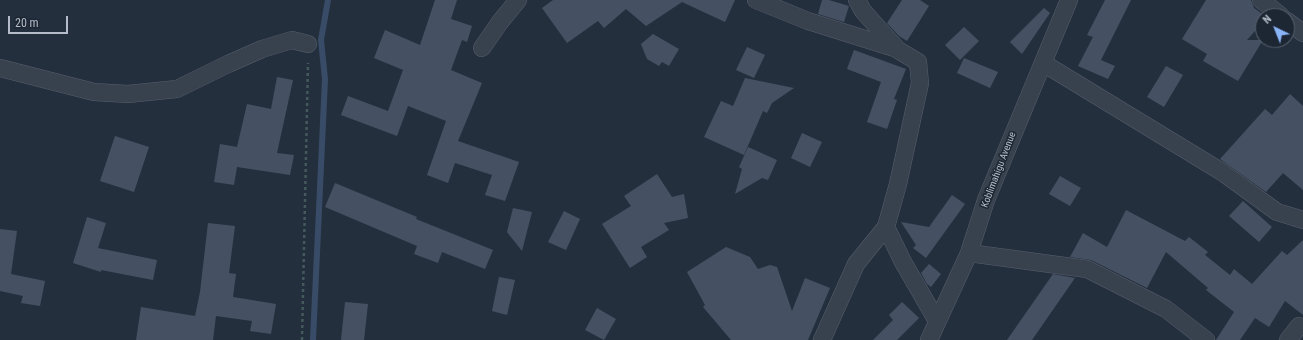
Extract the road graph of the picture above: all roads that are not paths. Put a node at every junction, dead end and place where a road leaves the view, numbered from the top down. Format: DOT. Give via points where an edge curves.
graph roads {
  1 [pos="518,0"];
  2 [pos="756,0"];
  3 [pos="857,0"];
  4 [pos="1069,0"];
  5 [pos="1261,0"];
  6 [pos="1271,8"];
  7 [pos="308,44"];
  8 [pos="482,48"];
  9 [pos="898,50"];
  10 [pos="1042,63"];
  11 [pos="0,68"];
  12 [pos="1303,220"];
  13 [pos="886,227"];
  14 [pos="969,252"];
  15 [pos="937,321"];
  16 [pos="1299,326"];
  17 [pos="822,340"];
  18 [pos="929,340"];
  19 [pos="1206,340"];
  20 [pos="1288,340"];
  1 -- 8 [label="street"];
  2 -- 9 [label="street" via="808,21"];
  3 -- 9 [label="street" via="863,11"];
  4 -- 10 [label="street, Koblimahigu Avenue"];
  5 -- 6 [label="street"];
  7 -- 11 [label="street" via="292,40 262,49 177,89 128,94 94,92"];
  9 -- 13 [label="street" via="918,62 920,83"];
  10 -- 12 [label="street" via="1222,172 1277,212"];
  10 -- 14 [label="street, Koblimahigu Avenue" via="986,200"];
  13 -- 15 [label="street"];
  13 -- 17 [label="street" via="856,264"];
  14 -- 15 [label="street, Koblimahigu Avenue"];
  14 -- 19 [label="street" via="1087,269 1166,309"];
  15 -- 18 [label="street, Koblimahigu Avenue"];
  16 -- 20 [label="street"];
}
